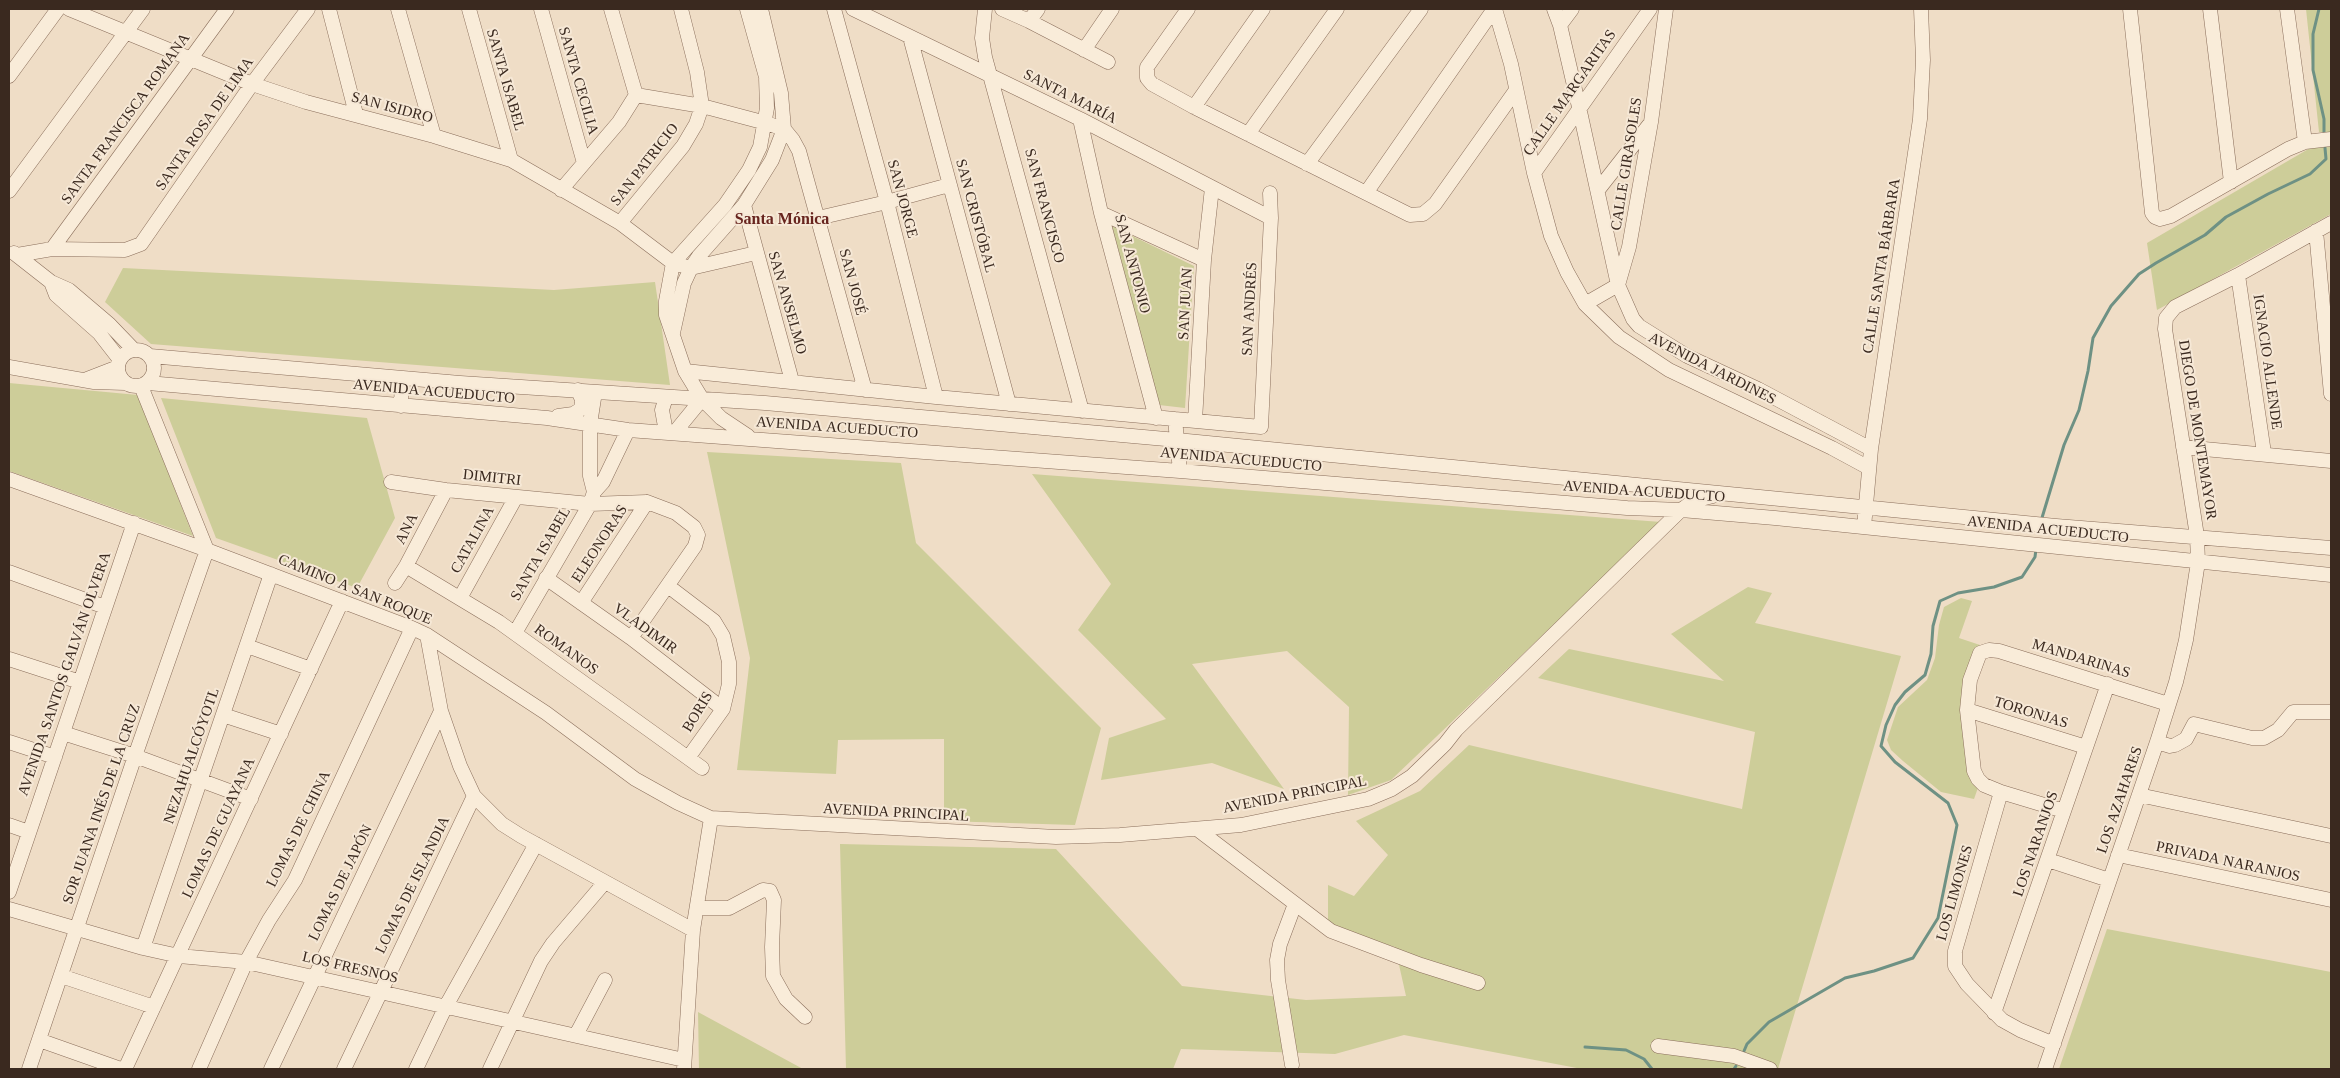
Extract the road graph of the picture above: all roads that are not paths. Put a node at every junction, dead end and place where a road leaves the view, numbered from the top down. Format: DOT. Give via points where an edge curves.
graph roads {
  1 [pos="58,9"];
  2 [pos="69,9"];
  3 [pos="144,9"];
  4 [pos="227,9"];
  5 [pos="308,9"];
  6 [pos="329,9"];
  7 [pos="398,9"];
  8 [pos="469,9"];
  9 [pos="541,9"];
  10 [pos="611,9"];
  11 [pos="681,9"];
  12 [pos="747,9"];
  13 [pos="761,9"];
  14 [pos="834,9"];
  15 [pos="853,9"];
  16 [pos="986,9"];
  17 [pos="1002,9"];
  18 [pos="1038,9"];
  19 [pos="1112,9"];
  20 [pos="1188,9"];
  21 [pos="1263,9"];
  22 [pos="1338,9"];
  23 [pos="1421,9"];
  24 [pos="1495,9"];
  25 [pos="1554,9"];
  26 [pos="1572,9"];
  27 [pos="1650,9"];
  28 [pos="1666,9"];
  29 [pos="1921,9"];
  30 [pos="2130,9"];
  31 [pos="2210,9"];
  32 [pos="2287,9"];
  33 [pos="1029,20"];
  34 [pos="1560,25"];
  35 [pos="126,34"];
  36 [pos="910,37"];
  37 [pos="1084,50"];
  38 [pos="190,58"];
  39 [pos="1108,62"];
  40 [pos="9,76"];
  41 [pos="992,76"];
  42 [pos="252,84"];
  43 [pos="1516,90"];
  44 [pos="636,95"];
  45 [pos="702,106"];
  46 [pos="1194,107"];
  47 [pos="1579,107"];
  48 [pos="356,114"];
  49 [pos="1080,119"];
  50 [pos="1651,122"];
  51 [pos="766,123"];
  52 [pos="784,129"];
  53 [pos="1248,134"];
  54 [pos="434,136"];
  55 [pos="2331,139"];
  56 [pos="2305,142"];
  57 [pos="511,160"];
  58 [pos="584,163"];
  59 [pos="1307,164"];
  60 [pos="1534,173"];
  61 [pos="2231,182"];
  62 [pos="949,185"];
  63 [pos="1212,188"];
  64 [pos="561,190"];
  65 [pos="1598,190"];
  66 [pos="9,191"];
  67 [pos="1270,193"];
  68 [pos="1366,193"];
  69 [pos="887,202"];
  70 [pos="744,205"];
  71 [pos="1101,213"];
  72 [pos="818,218"];
  73 [pos="1271,218"];
  74 [pos="2331,223"];
  75 [pos="620,224"];
  76 [pos="2316,231"];
  77 [pos="52,249"];
  78 [pos="13,252"];
  79 [pos="756,253"];
  80 [pos="1204,260"];
  81 [pos="673,263"];
  82 [pos="691,268"];
  83 [pos="2238,275"];
  84 [pos="51,282"];
  85 [pos="1618,285"];
  86 [pos="1585,304"];
  87 [pos="673,334"];
  88 [pos="134,350"];
  89 [pos="150,356"];
  90 [pos="119,363"];
  91 [pos="9,367"];
  92 [pos="685,371"];
  93 [pos="402,378"];
  94 [pos="87,379"];
  95 [pos="792,381"];
  96 [pos="126,383"];
  97 [pos="144,384"];
  98 [pos="578,390"];
  99 [pos="865,390"];
  100 [pos="595,392"];
  101 [pos="2331,394"];
  102 [pos="666,397"];
  103 [pos="936,397"];
  104 [pos="702,399"];
  105 [pos="1009,404"];
  106 [pos="401,406"];
  107 [pos="1082,411"];
  108 [pos="547,418"];
  109 [pos="1156,418"];
  110 [pos="1175,420"];
  111 [pos="1195,421"];
  112 [pos="590,424"];
  113 [pos="628,430"];
  114 [pos="671,432"];
  115 [pos="751,438"];
  116 [pos="1176,440"];
  117 [pos="2183,447"];
  118 [pos="1870,449"];
  119 [pos="2264,454"];
  120 [pos="2331,461"];
  121 [pos="1869,468"];
  122 [pos="1180,471"];
  123 [pos="9,480"];
  124 [pos="390,482"];
  125 [pos="446,490"];
  126 [pos="1724,493"];
  127 [pos="516,497"];
  128 [pos="592,498"];
  129 [pos="646,502"];
  130 [pos="1865,507"];
  131 [pos="1681,510"];
  132 [pos="134,523"];
  133 [pos="1864,527"];
  134 [pos="2197,536"];
  135 [pos="2331,548"];
  136 [pos="207,550"];
  137 [pos="2198,562"];
  138 [pos="406,566"];
  139 [pos="9,572"];
  140 [pos="271,574"];
  141 [pos="2331,575"];
  142 [pos="546,578"];
  143 [pos="395,582"];
  144 [pos="668,586"];
  145 [pos="460,598"];
  146 [pos="342,601"];
  147 [pos="581,603"];
  148 [pos="105,607"];
  149 [pos="412,628"];
  150 [pos="514,633"];
  151 [pos="427,635"];
  152 [pos="632,638"];
  153 [pos="247,646"];
  154 [pos="9,659"];
  155 [pos="310,669"];
  156 [pos="80,682"];
  157 [pos="2108,684"];
  158 [pos="2168,704"];
  159 [pos="723,709"];
  160 [pos="1967,710"];
  161 [pos="442,711"];
  162 [pos="2331,712"];
  163 [pos="223,715"];
  164 [pos="62,733"];
  165 [pos="280,734"];
  166 [pos="9,742"];
  167 [pos="2157,742"];
  168 [pos="2086,747"];
  169 [pos="135,756"];
  170 [pos="55,757"];
  171 [pos="688,758"];
  172 [pos="702,768"];
  173 [pos="201,780"];
  174 [pos="2001,792"];
  175 [pos="2139,795"];
  176 [pos="474,796"];
  177 [pos="251,799"];
  178 [pos="2064,811"];
  179 [pos="712,818"];
  180 [pos="9,825"];
  181 [pos="1197,829"];
  182 [pos="29,832"];
  183 [pos="2331,836"];
  184 [pos="536,844"];
  185 [pos="2118,855"];
  186 [pos="2048,860"];
  187 [pos="2109,880"];
  188 [pos="605,882"];
  189 [pos="9,892"];
  190 [pos="2331,900"];
  191 [pos="1295,904"];
  192 [pos="697,908"];
  193 [pos="9,909"];
  194 [pos="78,928"];
  195 [pos="694,930"];
  196 [pos="143,948"];
  197 [pos="179,956"];
  198 [pos="246,962"];
  199 [pos="61,976"];
  200 [pos="314,977"];
  201 [pos="605,980"];
  202 [pos="1478,983"];
  203 [pos="380,992"];
  204 [pos="446,1006"];
  205 [pos="154,1007"];
  206 [pos="1994,1013"];
  207 [pos="805,1017"];
  208 [pos="512,1021"];
  209 [pos="576,1035"];
  210 [pos="39,1040"];
  211 [pos="2054,1044"];
  212 [pos="1658,1046"];
  213 [pos="684,1065"];
  214 [pos="1292,1065"];
  215 [pos="29,1069"];
  216 [pos="121,1069"];
  217 [pos="125,1069"];
  218 [pos="199,1069"];
  219 [pos="271,1069"];
  220 [pos="344,1069"];
  221 [pos="416,1069"];
  222 [pos="490,1069"];
  223 [pos="1770,1069"];
  224 [pos="2045,1069"];
  1 -- 40 [label="street"];
  2 -- 35 [label="street, SAN ISIDRO"];
  3 -- 35 [label="street"];
  4 -- 38 [label="street, SANTA FRANCISCA ROMANA"];
  5 -- 42 [label="street, SANTA ROSA DE LIMA"];
  6 -- 48 [label="street"];
  7 -- 54 [label="street"];
  8 -- 57 [label="street, SANTA ISABEL"];
  9 -- 58 [label="street, SANTA CECILIA"];
  10 -- 44 [label="street"];
  11 -- 45 [label="street, SAN PATRICIO"];
  12 -- 51 [label="street" via="766,77"];
  13 -- 52 [label="street" via="781,93"];
  14 -- 69 [label="street, SAN JORGE"];
  15 -- 36 [label="street, SANTA MARÍA"];
  16 -- 41 [label="street, SAN FRANCISCO" via="982,38"];
  17 -- 33 [label="street"];
  18 -- 33 [label="street"];
  19 -- 37 [label="street"];
  20 -- 46 [label="street" via="1147,67 1147,78 1156,88"];
  21 -- 46 [label="street"];
  22 -- 53 [label="street"];
  23 -- 59 [label="street"];
  24 -- 43 [label="street, AVENIDA JARDINES"];
  24 -- 68 [label="street"];
  25 -- 34 [label="street, AVENIDA JARDINES"];
  26 -- 34 [label="street"];
  27 -- 47 [label="street, CALLE MARGARITAS"];
  28 -- 50 [label="street, CALLE GIRASOLES"];
  29 -- 118 [label="street, CALLE SANTA BÁRBARA" via="1920,119"];
  30 -- 61 [label="street" via="2152,212 2157,218 2171,216"];
  31 -- 61 [label="street"];
  32 -- 56 [label="street"];
  33 -- 37 [label="street"];
  34 -- 47 [label="street, AVENIDA JARDINES"];
  35 -- 38 [label="street, SAN ISIDRO"];
  35 -- 66 [label="street"];
  36 -- 41 [label="street, SANTA MARÍA"];
  36 -- 62 [label="street, SAN CRISTÓBAL"];
  37 -- 39 [label="street"];
  38 -- 42 [label="street, SAN ISIDRO"];
  38 -- 77 [label="street, SANTA FRANCISCA ROMANA"];
  41 -- 49 [label="street, SANTA MARÍA"];
  41 -- 107 [label="street, SAN FRANCISCO"];
  42 -- 48 [label="street, SAN ISIDRO"];
  42 -- 77 [label="street, SANTA ROSA DE LIMA" via="144,240 134,248 124,250"];
  43 -- 60 [label="street, AVENIDA JARDINES"];
  43 -- 68 [label="street" via="1429,210 1410,215"];
  44 -- 45 [label="street"];
  44 -- 58 [label="street" via="620,122"];
  45 -- 51 [label="street"];
  45 -- 75 [label="street, SAN PATRICIO" via="683,146"];
  46 -- 53 [label="street"];
  47 -- 60 [label="street, CALLE MARGARITAS"];
  47 -- 65 [label="street, AVENIDA JARDINES"];
  48 -- 54 [label="street, SAN ISIDRO"];
  49 -- 63 [label="street, SANTA MARÍA"];
  49 -- 71 [label="street, SAN ANTONIO"];
  50 -- 65 [label="street"];
  50 -- 85 [label="street, CALLE GIRASOLES" via="1629,247"];
  51 -- 52 [label="street"];
  51 -- 81 [label="street" via="760,147 736,190"];
  52 -- 70 [label="street" via="772,160"];
  52 -- 72 [label="street, SAN JOSÉ" via="799,151"];
  53 -- 59 [label="street"];
  54 -- 57 [label="street, SAN ISIDRO"];
  55 -- 56 [label="street"];
  56 -- 61 [label="street" via="2288,148"];
  57 -- 64 [label="street, SAN ISIDRO"];
  58 -- 64 [label="street"];
  59 -- 68 [label="street"];
  60 -- 86 [label="street, AVENIDA JARDINES" via="1551,236"];
  62 -- 69 [label="street"];
  62 -- 105 [label="street, SAN CRISTÓBAL"];
  63 -- 73 [label="street, SANTA MARÍA"];
  63 -- 80 [label="street, SAN JUAN"];
  64 -- 75 [label="street, SAN ISIDRO"];
  65 -- 85 [label="street, AVENIDA JARDINES"];
  67 -- 73 [label="street, SAN ANDRÉS"];
  69 -- 72 [label="street"];
  69 -- 103 [label="street, SAN JORGE"];
  70 -- 79 [label="street, SAN ANSELMO"];
  70 -- 82 [label="street"];
  71 -- 80 [label="street"];
  71 -- 109 [label="street, SAN ANTONIO"];
  72 -- 99 [label="street, SAN JOSÉ"];
  73 -- 111 [label="street, SAN ANDRÉS" via="1261,427"];
  74 -- 76 [label="street"];
  75 -- 81 [label="street, SAN ISIDRO"];
  76 -- 83 [label="street"];
  76 -- 101 [label="street"];
  77 -- 78 [label="street"];
  78 -- 84 [label="street"];
  79 -- 82 [label="street"];
  79 -- 95 [label="street, SAN ANSELMO"];
  80 -- 111 [label="street, SAN JUAN"];
  81 -- 82 [label="street, SAN ISIDRO"];
  81 -- 87 [label="street" via="666,301 666,314"];
  82 -- 87 [label="street" via="684,284"];
  83 -- 117 [label="street, DIEGO DE MONTEMAYOR" via="2175,307 2166,318"];
  83 -- 119 [label="street, IGNACIO ALLENDE"];
  84 -- 88 [label="street" via="69,290"];
  84 -- 90 [label="street" via="56,295 99,333"];
  85 -- 86 [label="street"];
  85 -- 118 [label="street, AVENIDA JARDINES" via="1639,326 1686,356 1758,389"];
  86 -- 121 [label="street, AVENIDA JARDINES" via="1619,337 1669,370"];
  87 -- 92 [label="street"];
  88 -- 89 [label="street"];
  88 -- 90 [label="street" via="128,351"];
  89 -- 93 [label="street, AVENIDA ACUEDUCTO"];
  89 -- 97 [label="street" via="155,367 152,378"];
  90 -- 94 [label="street"];
  90 -- 96 [label="street" via="121,378"];
  91 -- 94 [label="street"];
  92 -- 95 [label="street"];
  92 -- 104 [label="street"];
  93 -- 98 [label="street, AVENIDA ACUEDUCTO"];
  93 -- 106 [label="street"];
  94 -- 96 [label="street"];
  95 -- 99 [label="street"];
  96 -- 97 [label="street"];
  97 -- 106 [label="street, AVENIDA ACUEDUCTO"];
  97 -- 136 [label="street"];
  98 -- 100 [label="street, AVENIDA ACUEDUCTO"];
  98 -- 108 [label="street" via="583,405 578,412"];
  99 -- 103 [label="street"];
  100 -- 102 [label="street, AVENIDA ACUEDUCTO"];
  100 -- 112 [label="street"];
  102 -- 104 [label="street, AVENIDA ACUEDUCTO"];
  102 -- 114 [label="street" via="662,410"];
  103 -- 105 [label="street"];
  104 -- 114 [label="street"];
  104 -- 115 [label="street" via="721,418"];
  104 -- 116 [label="street, AVENIDA ACUEDUCTO"];
  105 -- 107 [label="street"];
  106 -- 108 [label="street, AVENIDA ACUEDUCTO"];
  107 -- 109 [label="street"];
  108 -- 112 [label="street, AVENIDA ACUEDUCTO"];
  109 -- 110 [label="street"];
  110 -- 111 [label="street"];
  110 -- 116 [label="street"];
  112 -- 113 [label="street, AVENIDA ACUEDUCTO"];
  112 -- 128 [label="street"];
  113 -- 114 [label="street, AVENIDA ACUEDUCTO"];
  113 -- 128 [label="street, SANTA ISABEL"];
  114 -- 115 [label="street, AVENIDA ACUEDUCTO"];
  115 -- 122 [label="street, AVENIDA ACUEDUCTO"];
  116 -- 122 [label="street"];
  116 -- 126 [label="street, AVENIDA ACUEDUCTO"];
  117 -- 119 [label="street"];
  117 -- 134 [label="street, DIEGO DE MONTEMAYOR"];
  118 -- 121 [label="street, CALLE SANTA BÁRBARA"];
  119 -- 120 [label="street"];
  121 -- 130 [label="street, CALLE SANTA BÁRBARA"];
  122 -- 131 [label="street, AVENIDA ACUEDUCTO"];
  123 -- 132 [label="street, CAMINO A SAN ROQUE"];
  124 -- 125 [label="street, DIMITRI"];
  125 -- 127 [label="street, DIMITRI"];
  125 -- 138 [label="street, ANA"];
  126 -- 130 [label="street, AVENIDA ACUEDUCTO"];
  126 -- 131 [label="street" via="1693,501"];
  127 -- 128 [label="street, DIMITRI"];
  127 -- 145 [label="street, CATALINA"];
  128 -- 129 [label="street, DIMITRI"];
  128 -- 142 [label="street, SANTA ISABEL"];
  129 -- 144 [label="street" via="676,513 694,527 698,535 696,546"];
  129 -- 147 [label="street, ELEONORAS"];
  130 -- 133 [label="street, CALLE SANTA BÁRBARA"];
  130 -- 134 [label="street, AVENIDA ACUEDUCTO"];
  131 -- 133 [label="street, AVENIDA ACUEDUCTO"];
  131 -- 181 [label="street, AVENIDA PRINCIPAL" via="1412,776 1368,799 1241,825"];
  132 -- 136 [label="street, CAMINO A SAN ROQUE"];
  132 -- 148 [label="street, AVENIDA SANTOS GALVÁN OLVERA"];
  133 -- 137 [label="street, AVENIDA ACUEDUCTO"];
  134 -- 135 [label="street, AVENIDA ACUEDUCTO"];
  134 -- 137 [label="street, LOS AZAHARES"];
  136 -- 140 [label="street, CAMINO A SAN ROQUE"];
  136 -- 169 [label="street, SOR JUANA INÉS DE LA CRUZ"];
  137 -- 141 [label="street, AVENIDA ACUEDUCTO"];
  137 -- 158 [label="street, LOS AZAHARES" via="2186,640"];
  138 -- 143 [label="street, ANA"];
  138 -- 145 [label="street, ROMANOS"];
  139 -- 148 [label="street"];
  140 -- 146 [label="street, CAMINO A SAN ROQUE"];
  140 -- 153 [label="street, NEZAHUALCÓYOTL"];
  142 -- 147 [label="street, VLADIMIR"];
  142 -- 150 [label="street, SANTA ISABEL"];
  144 -- 152 [label="street"];
  144 -- 159 [label="street, BORIS" via="714,621 723,636 729,684"];
  145 -- 150 [label="street, ROMANOS"];
  146 -- 149 [label="street, CAMINO A SAN ROQUE"];
  146 -- 155 [label="street, LOMAS DE GUAYANA"];
  147 -- 152 [label="street, VLADIMIR"];
  148 -- 156 [label="street, AVENIDA SANTOS GALVÁN OLVERA"];
  149 -- 151 [label="street, CAMINO A SAN ROQUE"];
  149 -- 198 [label="street, LOMAS DE CHINA" via="295,880"];
  150 -- 171 [label="street, ROMANOS"];
  151 -- 161 [label="street"];
  151 -- 179 [label="street, CAMINO A SAN ROQUE" via="546,713 635,779 678,804"];
  152 -- 159 [label="street, VLADIMIR"];
  153 -- 155 [label="street"];
  153 -- 163 [label="street, NEZAHUALCÓYOTL"];
  154 -- 156 [label="street"];
  155 -- 165 [label="street, LOMAS DE GUAYANA"];
  156 -- 164 [label="street, AVENIDA SANTOS GALVÁN OLVERA"];
  157 -- 158 [label="street, MANDARINAS"];
  157 -- 160 [label="street, MANDARINAS" via="1999,650 1984,650 1976,658 1972,672"];
  157 -- 168 [label="street, LOS NARANJOS"];
  158 -- 167 [label="street, LOS AZAHARES"];
  159 -- 171 [label="street, BORIS"];
  160 -- 168 [label="street, TORONJAS"];
  160 -- 174 [label="street" via="1974,770 1980,782"];
  161 -- 176 [label="street" via="460,766"];
  161 -- 200 [label="street, LOMAS DE JAPÓN"];
  162 -- 167 [label="street" via="2293,712 2278,730 2264,738 2194,724 2186,738 2175,745"];
  163 -- 165 [label="street"];
  163 -- 173 [label="street, NEZAHUALCÓYOTL"];
  164 -- 169 [label="street"];
  164 -- 170 [label="street, AVENIDA SANTOS GALVÁN OLVERA"];
  165 -- 177 [label="street, LOMAS DE GUAYANA"];
  166 -- 170 [label="street"];
  167 -- 175 [label="street, LOS AZAHARES"];
  168 -- 178 [label="street, LOS NARANJOS"];
  169 -- 173 [label="street"];
  169 -- 194 [label="street, SOR JUANA INÉS DE LA CRUZ"];
  170 -- 182 [label="street, AVENIDA SANTOS GALVÁN OLVERA"];
  171 -- 172 [label="street, ROMANOS"];
  173 -- 177 [label="street"];
  173 -- 196 [label="street, NEZAHUALCÓYOTL"];
  174 -- 178 [label="street"];
  174 -- 206 [label="street, LOS LIMONES" via="1954,959 1959,973"];
  175 -- 183 [label="street"];
  175 -- 185 [label="street, LOS AZAHARES"];
  176 -- 184 [label="street" via="502,824"];
  176 -- 203 [label="street, LOMAS DE ISLANDIA"];
  177 -- 197 [label="street, LOMAS DE GUAYANA"];
  178 -- 186 [label="street, LOS NARANJOS"];
  179 -- 181 [label="street, AVENIDA PRINCIPAL" via="1056,837"];
  179 -- 192 [label="street"];
  180 -- 182 [label="street"];
  181 -- 191 [label="street"];
  182 -- 189 [label="street, AVENIDA SANTOS GALVÁN OLVERA"];
  184 -- 188 [label="street"];
  184 -- 204 [label="street"];
  185 -- 187 [label="street, LOS AZAHARES"];
  185 -- 190 [label="street, PRIVADA NARANJOS"];
  186 -- 187 [label="street"];
  186 -- 206 [label="street, LOS NARANJOS"];
  187 -- 211 [label="street, LOS AZAHARES"];
  188 -- 195 [label="street"];
  188 -- 208 [label="street" via="553,943"];
  191 -- 202 [label="street" via="1331,932"];
  191 -- 214 [label="street" via="1280,944 1278,960 1278,980"];
  192 -- 195 [label="street"];
  192 -- 207 [label="street" via="729,908 763,890 770,891 774,900 774,976 786,998"];
  193 -- 194 [label="street, LOS FRESNOS"];
  194 -- 196 [label="street, LOS FRESNOS"];
  194 -- 199 [label="street, SOR JUANA INÉS DE LA CRUZ"];
  195 -- 213 [label="street"];
  196 -- 197 [label="street, LOS FRESNOS"];
  197 -- 198 [label="street, LOS FRESNOS"];
  197 -- 205 [label="street, LOMAS DE GUAYANA"];
  198 -- 200 [label="street, LOS FRESNOS"];
  198 -- 218 [label="street, LOMAS DE CHINA"];
  199 -- 205 [label="street"];
  199 -- 210 [label="street, SOR JUANA INÉS DE LA CRUZ"];
  200 -- 203 [label="street, LOS FRESNOS"];
  200 -- 219 [label="street, LOMAS DE JAPÓN"];
  201 -- 209 [label="street"];
  203 -- 204 [label="street, LOS FRESNOS"];
  203 -- 220 [label="street, LOMAS DE ISLANDIA"];
  204 -- 208 [label="street, LOS FRESNOS"];
  204 -- 221 [label="street"];
  205 -- 217 [label="street, LOMAS DE GUAYANA"];
  206 -- 211 [label="street, LOS LIMONES" via="2010,1025"];
  208 -- 209 [label="street, LOS FRESNOS"];
  208 -- 222 [label="street"];
  209 -- 213 [label="street, LOS FRESNOS"];
  210 -- 215 [label="street, SOR JUANA INÉS DE LA CRUZ"];
  210 -- 216 [label="street"];
  211 -- 224 [label="street, LOS AZAHARES"];
  212 -- 223 [label="street" via="1734,1056"];
}
